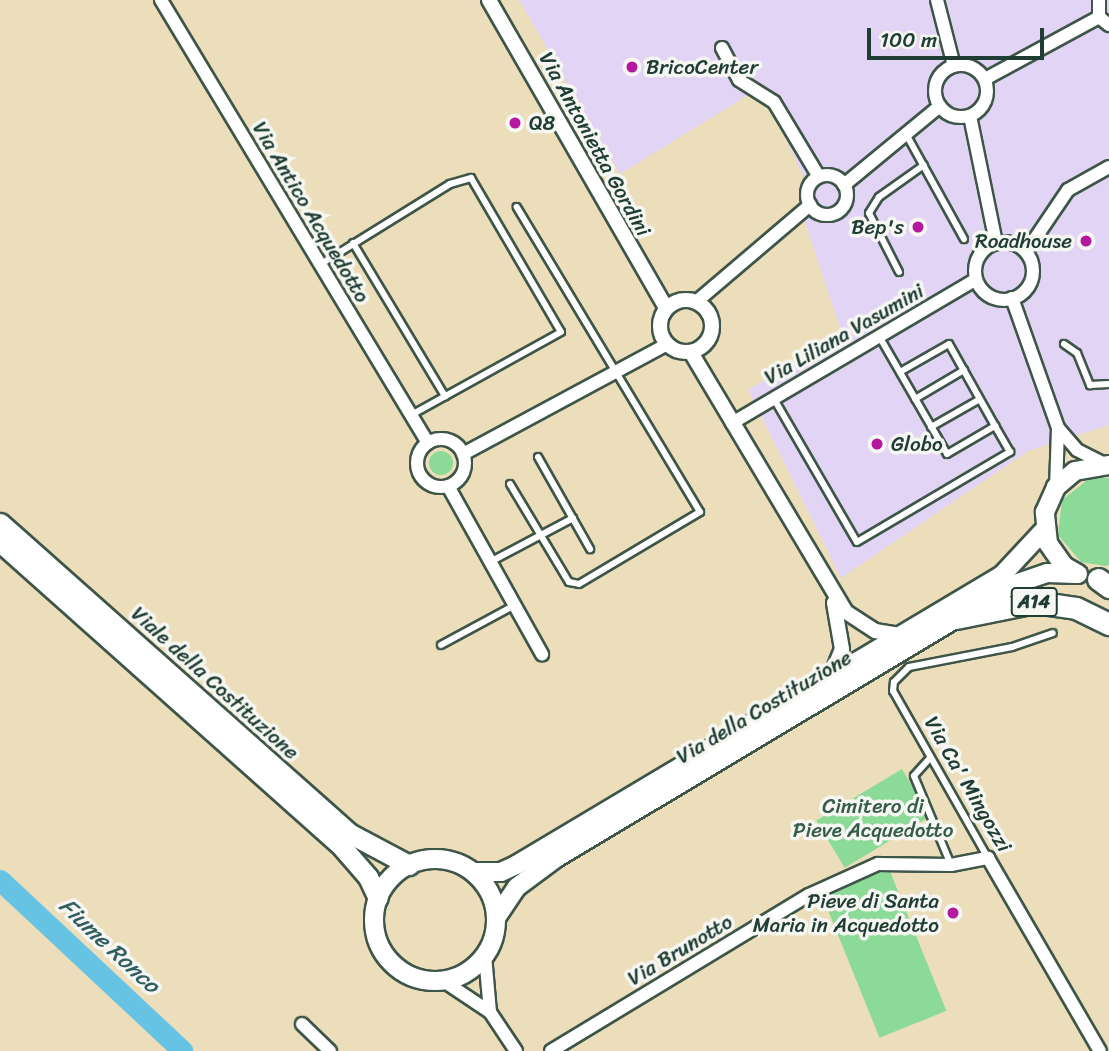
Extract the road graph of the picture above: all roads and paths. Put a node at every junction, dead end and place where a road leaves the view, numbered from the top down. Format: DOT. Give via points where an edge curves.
graph roads {
  1 [pos="161,0"];
  2 [pos="489,0"];
  3 [pos="937,0"];
  4 [pos="1098,0"];
  5 [pos="1104,21"];
  6 [pos="722,48"];
  7 [pos="954,66"];
  8 [pos="985,79"];
  9 [pos="940,106"];
  10 [pos="970,116"];
  11 [pos="906,134"];
  12 [pos="923,165"];
  13 [pos="1109,167"];
  14 [pos="819,177"];
  15 [pos="844,185"];
  16 [pos="810,205"];
  17 [pos="517,207"];
  18 [pos="964,239"];
  19 [pos="353,243"];
  20 [pos="996,243"];
  21 [pos="1026,252"];
  22 [pos="320,264"];
  23 [pos="899,272"];
  24 [pos="976,279"];
  25 [pos="1012,298"];
  26 [pos="696,302"];
  27 [pos="666,308"];
  28 [pos="878,336"];
  29 [pos="667,344"];
  30 [pos="1064,344"];
  31 [pos="692,354"];
  32 [pos="615,369"];
  33 [pos="964,370"];
  34 [pos="900,372"];
  35 [pos="1109,384"];
  36 [pos="445,396"];
  37 [pos="774,398"];
  38 [pos="915,399"];
  39 [pos="980,399"];
  40 [pos="411,415"];
  41 [pos="732,422"];
  42 [pos="995,426"];
  43 [pos="931,427"];
  44 [pos="1058,428"];
  45 [pos="428,443"];
  46 [pos="463,454"];
  47 [pos="538,457"];
  48 [pos="1108,465"];
  49 [pos="510,484"];
  50 [pos="448,486"];
  51 [pos="1056,487"];
  52 [pos="573,518"];
  53 [pos="0,523"];
  54 [pos="1044,530"];
  55 [pos="541,535"];
  56 [pos="0,542"];
  57 [pos="590,549"];
  58 [pos="491,562"];
  59 [pos="1076,574"];
  60 [pos="1105,581"];
  61 [pos="829,589"];
  62 [pos="515,606"];
  63 [pos="956,618"];
  64 [pos="1109,624"];
  65 [pos="1053,633"];
  66 [pos="900,635"];
  67 [pos="441,645"];
  68 [pos="542,654"];
  69 [pos="831,676"];
  70 [pos="930,758"];
  71 [pos="988,858"];
  72 [pos="951,864"];
  73 [pos="409,865"];
  74 [pos="474,872"];
  75 [pos="378,898"];
  76 [pos="496,918"];
  77 [pos="485,955"];
  78 [pos="442,980"];
  79 [pos="490,1012"];
  80 [pos="302,1024"];
  81 [pos="330,1051"];
  82 [pos="516,1051"];
  83 [pos="551,1051"];
  84 [pos="1100,1051"];
  1 -- 22 [label="street, Via Antico Acquedotto"];
  2 -- 27 [label="street, Via Antonietta Gordini"];
  3 -- 7 [label="street"];
  4 -- 5 [label="street"];
  5 -- 8 [label="street"];
  6 -- 14 [label="street" via="739,80 774,102"];
  7 -- 8 [label="street" via="973,67"];
  7 -- 9 [label="street" via="937,81"];
  8 -- 10 [label="street" via="986,101"];
  9 -- 10 [label="street" via="953,116"];
  9 -- 11 [label="street"];
  10 -- 20 [label="street"];
  11 -- 12 [label="lane"];
  11 -- 15 [label="street"];
  12 -- 18 [label="lane"];
  12 -- 23 [label="lane" via="878,197 869,213"];
  13 -- 21 [label="street" via="1068,190"];
  14 -- 15 [label="street" via="830,176"];
  14 -- 16 [label="street" via="809,186"];
  15 -- 16 [label="street" via="846,197 837,212 825,215"];
  16 -- 26 [label="street"];
  17 -- 32 [label="lane"];
  19 -- 22 [label="lane"];
  19 -- 36 [label="lane"];
  19 -- 36 [label="lane" via="450,184 471,178 561,332"];
  20 -- 21 [label="street" via="1013,243"];
  20 -- 24 [label="street" via="977,261"];
  21 -- 25 [label="street" via="1032,278"];
  22 -- 40 [label="street, Via Antico Acquedotto"];
  24 -- 25 [label="street" via="986,294"];
  24 -- 28 [label="street, Via Liliana Vasumini"];
  25 -- 44 [label="street"];
  26 -- 27 [label="street" via="678,301"];
  26 -- 31 [label="street" via="706,309 712,327 708,340"];
  27 -- 29 [label="street" via="660,330"];
  28 -- 34 [label="lane"];
  28 -- 37 [label="street, Via Liliana Vasumini"];
  29 -- 31 [label="street"];
  29 -- 32 [label="street"];
  30 -- 35 [label="lane" via="1077,353 1090,384"];
  31 -- 41 [label="street"];
  32 -- 46 [label="street"];
  32 -- 55 [label="lane" via="700,512 579,584 569,582"];
  33 -- 34 [label="lane" via="949,344"];
  33 -- 38 [label="lane"];
  33 -- 39 [label="lane"];
  34 -- 38 [label="lane"];
  36 -- 40 [label="lane"];
  37 -- 41 [label="street, Via Liliana Vasumini"];
  37 -- 42 [label="lane" via="857,542 1010,452"];
  38 -- 43 [label="lane"];
  39 -- 42 [label="lane"];
  39 -- 43 [label="lane"];
  40 -- 45 [label="street, Via Antico Acquedotto"];
  41 -- 61 [label="street"];
  42 -- 43 [label="lane" via="947,454"];
  44 -- 48 [label="street" via="1077,450"];
  44 -- 51 [label="street"];
  45 -- 46 [label="street" via="444,440"];
  45 -- 50 [label="street" via="419,455 421,477 433,486"];
  46 -- 50 [label="street" via="461,477"];
  47 -- 52 [label="lane"];
  48 -- 51 [label="main road" via="1075,471"];
  49 -- 55 [label="lane"];
  50 -- 58 [label="street"];
  51 -- 54 [label="main road" via="1045,512"];
  52 -- 55 [label="lane"];
  52 -- 57 [label="lane"];
  53 -- 73 [label="highway, Viale della Costituzione" via="349,832"];
  54 -- 59 [label="main road" via="1055,556"];
  54 -- 66 [label="main road" via="1002,575"];
  55 -- 58 [label="lane"];
  56 -- 75 [label="highway, Viale della Costituzione" via="342,848 368,877"];
  58 -- 62 [label="street"];
  59 -- 60 [label="main road, Via della Costituzione"];
  59 -- 63 [label="main road, Via della Costituzione" via="1047,573 1012,585"];
  61 -- 66 [label="street" via="859,623"];
  61 -- 69 [label="street" via="842,632 842,649"];
  62 -- 67 [label="lane"];
  62 -- 68 [label="street"];
  63 -- 64 [label="highway, A14" via="1035,602 1076,608"];
  63 -- 76 [label="main road, Via della Costituzione" via="555,858 517,887"];
  65 -- 70 [label="lane, Via Ca' Mingozzi" via="1012,647 909,667 900,674 893,691"];
  66 -- 69 [label="main road"];
  69 -- 74 [label="main road" via="516,865 501,872"];
  70 -- 71 [label="lane, Via Ca' Mingozzi"];
  70 -- 72 [label="lane" via="914,776"];
  71 -- 72 [label="street, Via Brunotto"];
  71 -- 84 [label="street, Via Ca' Mingozzi"];
  72 -- 83 [label="street, Via Brunotto" via="878,864 809,895"];
  73 -- 74 [label="main road" via="447,860"];
  73 -- 75 [label="main road" via="390,879"];
  74 -- 76 [label="main road" via="487,888"];
  75 -- 78 [label="main road" via="375,929 387,957 411,976"];
  76 -- 77 [label="main road"];
  77 -- 78 [label="main road" via="466,972"];
  77 -- 79 [label="street"];
  78 -- 79 [label="street"];
  79 -- 82 [label="street"];
  80 -- 81 [label="street"];
}
